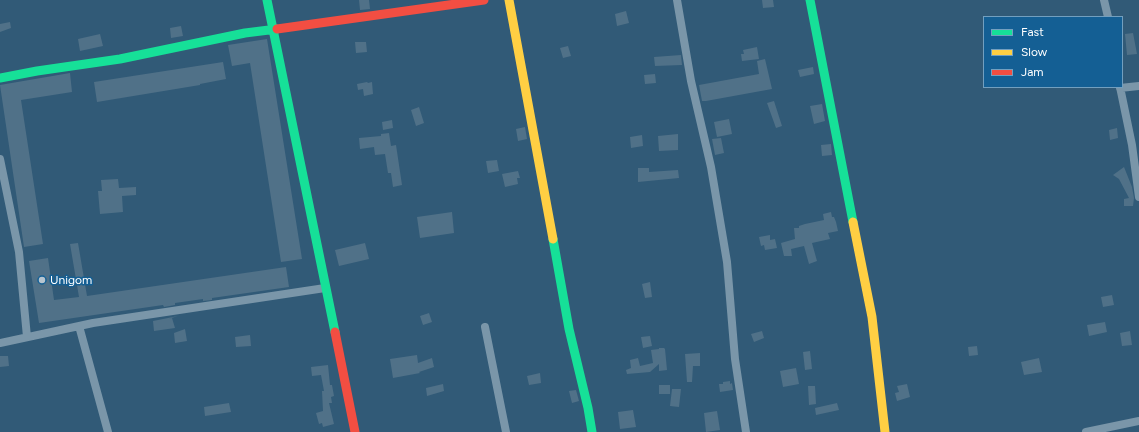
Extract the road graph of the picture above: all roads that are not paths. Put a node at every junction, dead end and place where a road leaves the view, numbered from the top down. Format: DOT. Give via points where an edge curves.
graph roads {
  1 [pos="267,0"];
  2 [pos="484,0"];
  3 [pos="509,0"];
  4 [pos="677,0"];
  5 [pos="810,0"];
  6 [pos="1104,0"];
  7 [pos="1108,16"];
  8 [pos="273,30"];
  9 [pos="0,78"];
  10 [pos="1139,86"];
  11 [pos="1120,88"];
  12 [pos="1123,88"];
  13 [pos="1136,144"];
  14 [pos="0,159"];
  15 [pos="1139,196"];
  16 [pos="325,288"];
  17 [pos="79,326"];
  18 [pos="485,327"];
  19 [pos="27,337"];
  20 [pos="0,343"];
  21 [pos="1139,421"];
  22 [pos="108,432"];
  23 [pos="355,432"];
  24 [pos="506,432"];
  25 [pos="592,432"];
  26 [pos="746,432"];
  27 [pos="885,432"];
  28 [pos="1086,432"];
  1 -- 8 [label="street"];
  2 -- 8 [label="street"];
  3 -- 25 [label="street" via="569,329"];
  4 -- 26 [label="street" via="691,81 711,167 727,262 735,359"];
  5 -- 27 [label="street" via="872,317"];
  6 -- 7 [label="street"];
  8 -- 9 [label="street" via="245,33 120,59"];
  8 -- 16 [label="street"];
  10 -- 12 [label="street"];
  11 -- 13 [label="street"];
  13 -- 15 [label="street"];
  14 -- 19 [label="street" via="19,252"];
  16 -- 17 [label="street"];
  16 -- 23 [label="street"];
  17 -- 19 [label="street"];
  17 -- 22 [label="street"];
  18 -- 24 [label="street"];
  19 -- 20 [label="street"];
  21 -- 28 [label="street"];
}
